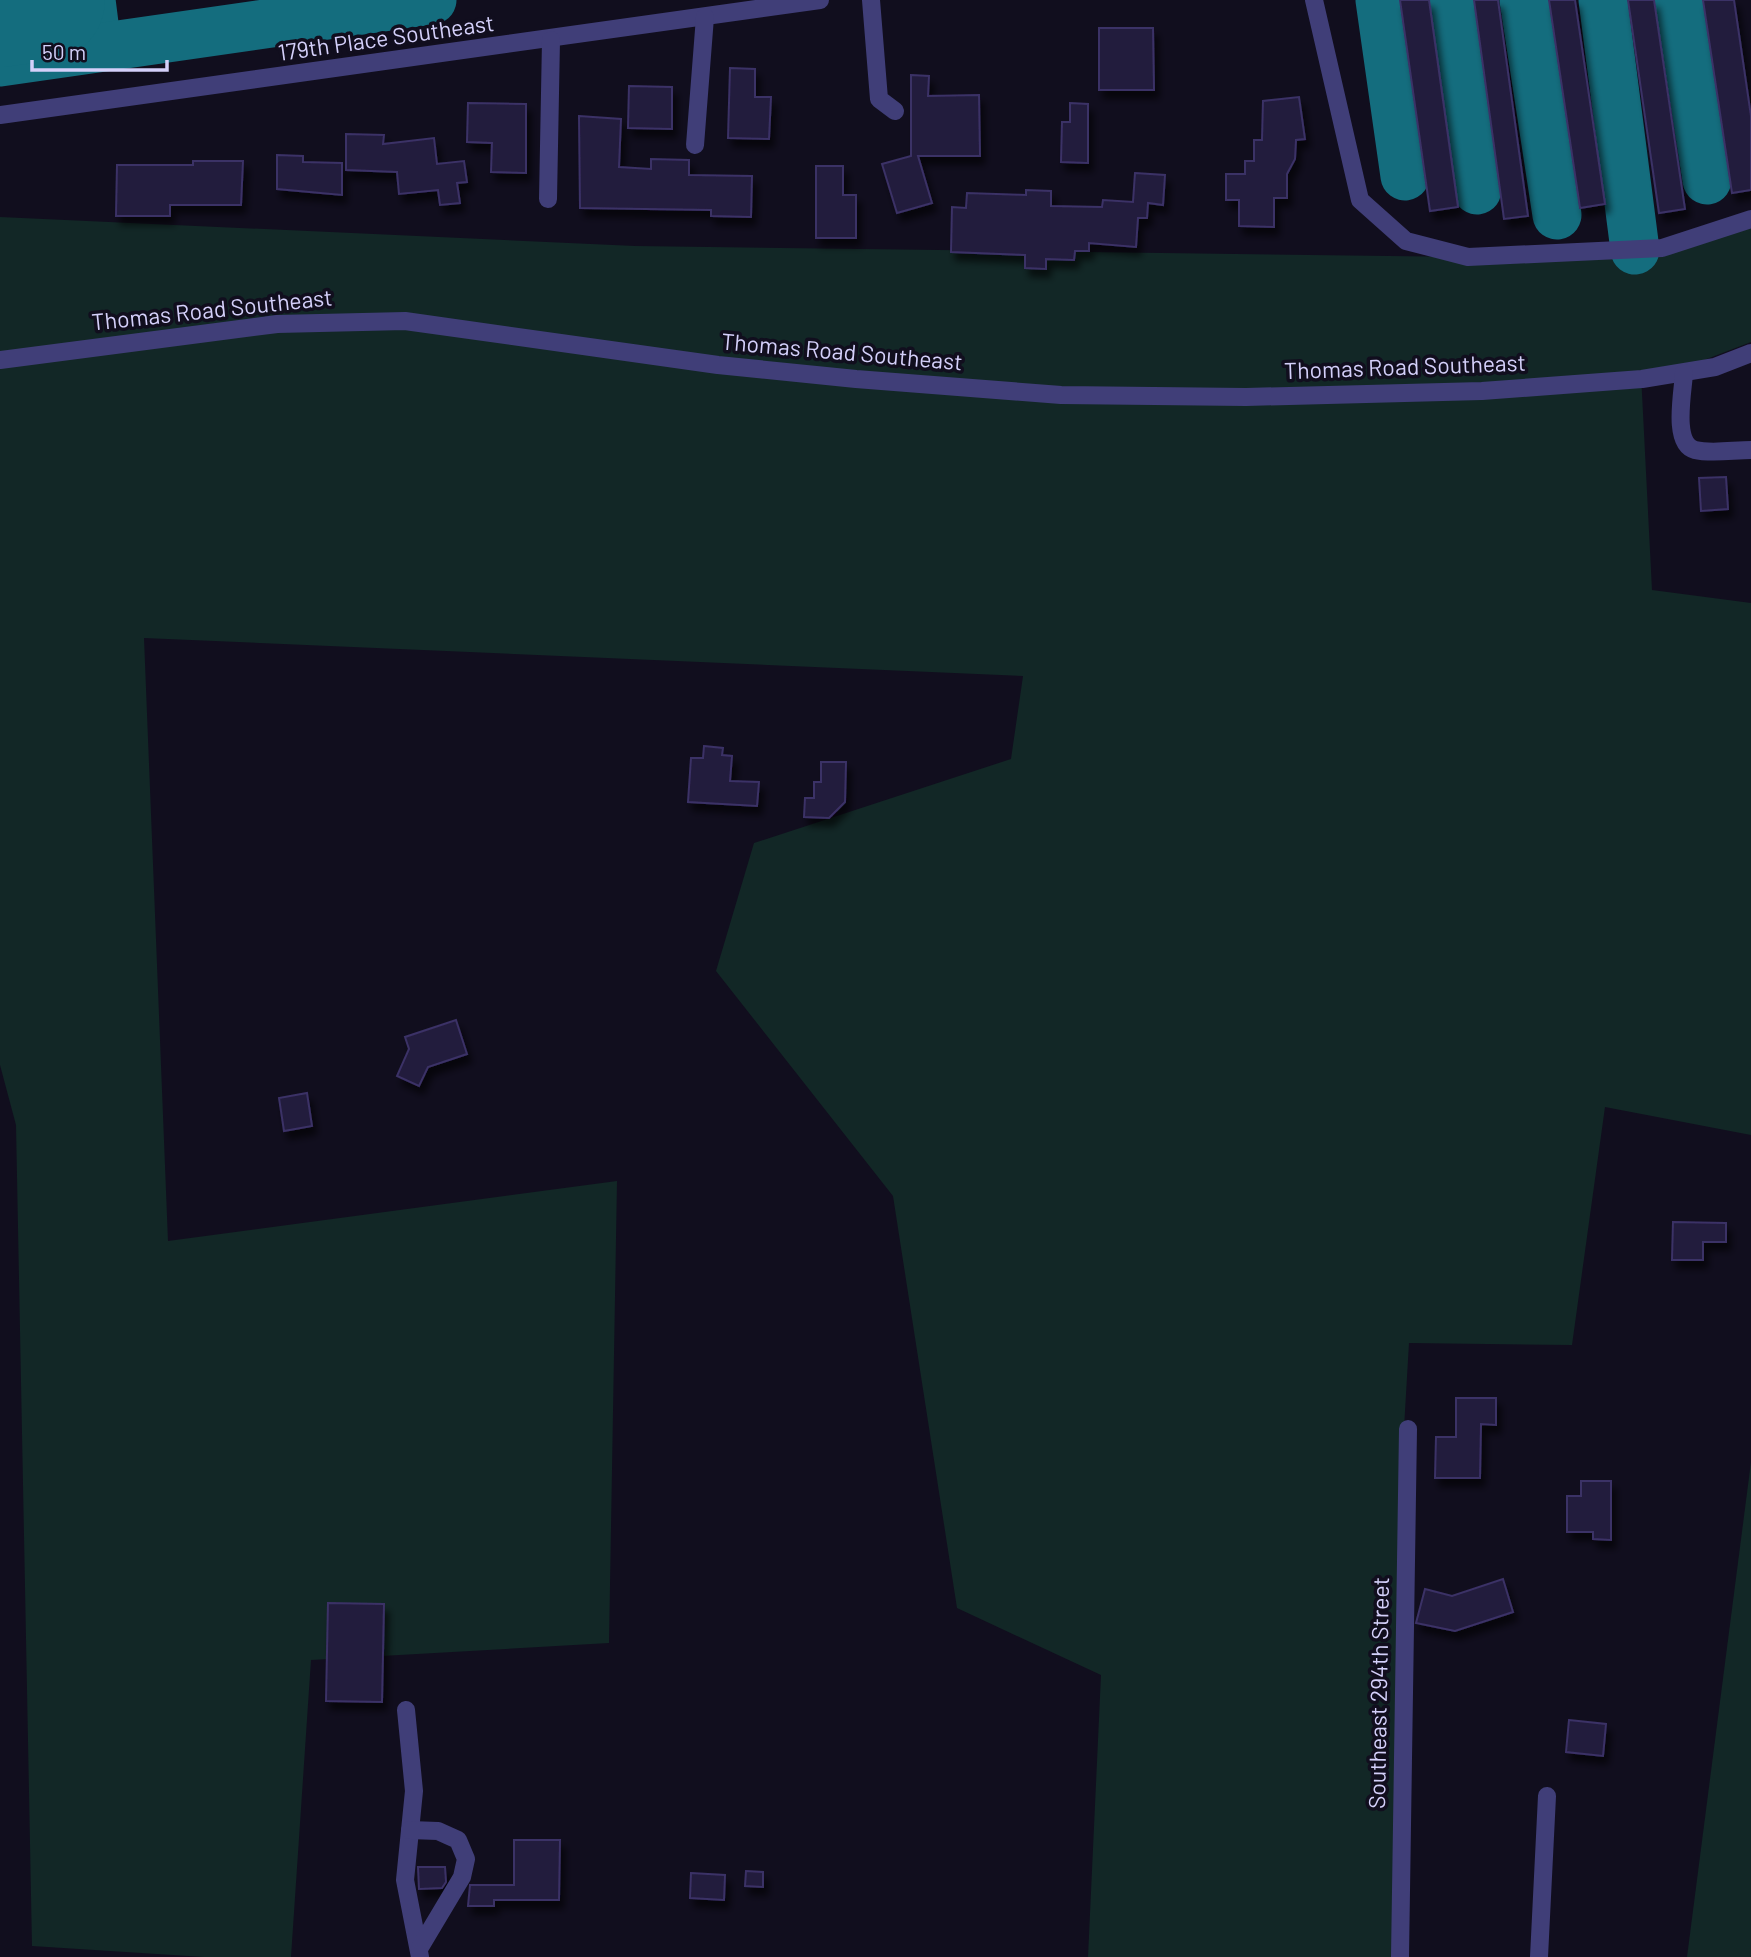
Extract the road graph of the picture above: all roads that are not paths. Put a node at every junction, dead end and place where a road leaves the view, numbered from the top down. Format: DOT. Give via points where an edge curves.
graph roads {
  1 [pos="820,0"];
  2 [pos="871,0"];
  3 [pos="1314,0"];
  4 [pos="705,17"];
  5 [pos="551,40"];
  6 [pos="894,111"];
  7 [pos="0,115"];
  8 [pos="695,145"];
  9 [pos="548,199"];
  10 [pos="1751,219"];
  11 [pos="1751,353"];
  12 [pos="0,360"];
  13 [pos="1684,373"];
  14 [pos="1751,450"];
  15 [pos="1408,1429"];
  16 [pos="406,1710"];
  17 [pos="1547,1796"];
  18 [pos="410,1830"];
  19 [pos="419,1953"];
  20 [pos="1400,1957"];
  21 [pos="1539,1957"];
  1 -- 4 [label="street, 179th Place Southeast"];
  2 -- 6 [label="street" via="879,99"];
  3 -- 10 [label="street" via="1360,200 1406,241 1468,257 1662,248"];
  4 -- 5 [label="street, 179th Place Southeast"];
  4 -- 8 [label="street"];
  5 -- 7 [label="street, 179th Place Southeast"];
  5 -- 9 [label="street"];
  11 -- 13 [label="street, Thomas Road Southeast"];
  12 -- 13 [label="street, Thomas Road Southeast" via="277,324 391,320 718,366 1061,396 1482,391"];
  13 -- 14 [label="street" via="1680,429 1684,442 1694,450"];
  15 -- 20 [label="street, Southeast 294th Street"];
  16 -- 18 [label="street" via="414,1791"];
  17 -- 21 [label="street"];
  18 -- 19 [label="street" via="405,1880"];
  18 -- 19 [label="street" via="438,1831 458,1840 466,1859 463,1877"];
}
